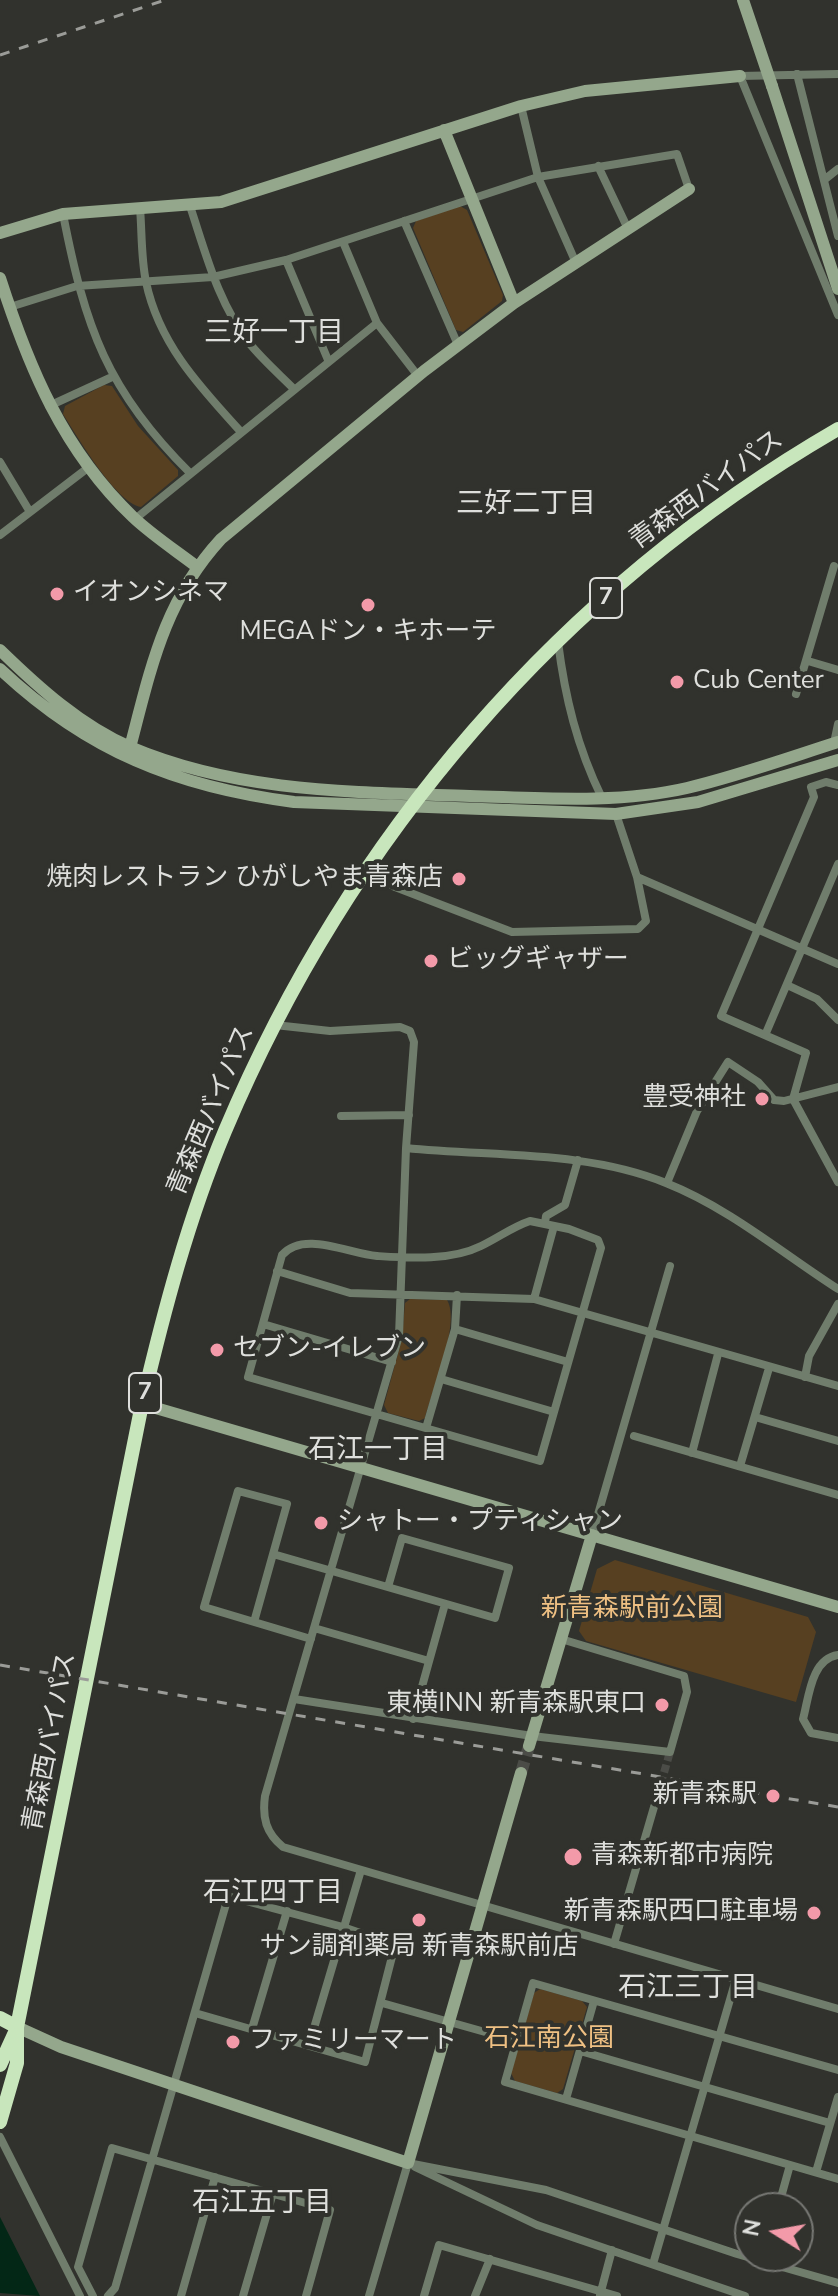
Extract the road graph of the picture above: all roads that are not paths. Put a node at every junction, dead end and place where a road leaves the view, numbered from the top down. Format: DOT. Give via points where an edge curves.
graph roads {
  1 [pos="743,0"];
  2 [pos="797,74"];
  3 [pos="838,74"];
  4 [pos="740,76"];
  5 [pos="521,106"];
  6 [pos="444,130"];
  7 [pos="598,166"];
  8 [pos="838,169"];
  9 [pos="538,177"];
  10 [pos="824,180"];
  11 [pos="689,189"];
  12 [pos="471,199"];
  13 [pos="190,206"];
  14 [pos="140,208"];
  15 [pos="63,214"];
  16 [pos="404,221"];
  17 [pos="628,229"];
  18 [pos="0,233"];
  19 [pos="838,236"];
  20 [pos="343,242"];
  21 [pos="286,260"];
  22 [pos="576,263"];
  23 [pos="213,277"];
  24 [pos="0,278"];
  25 [pos="146,282"];
  26 [pos="77,286"];
  27 [pos="838,289"];
  28 [pos="514,303"];
  29 [pos="10,307"];
  30 [pos="838,315"];
  31 [pos="377,323"];
  32 [pos="458,345"];
  33 [pos="328,360"];
  34 [pos="418,376"];
  35 [pos="112,377"];
  36 [pos="294,389"];
  37 [pos="49,407"];
  38 [pos="838,429"];
  39 [pos="241,432"];
  40 [pos="0,462"];
  41 [pos="89,467"];
  42 [pos="190,473"];
  43 [pos="30,512"];
  44 [pos="135,519"];
  45 [pos="0,535"];
  46 [pos="196,566"];
  47 [pos="834,566"];
  48 [pos="557,641"];
  49 [pos="0,650"];
  50 [pos="808,661"];
  51 [pos="0,669"];
  52 [pos="838,670"];
  53 [pos="796,694"];
  54 [pos="838,724"];
  55 [pos="836,743"];
  56 [pos="129,753"];
  57 [pos="838,760"];
  58 [pos="806,771"];
  59 [pos="838,785"];
  60 [pos="811,787"];
  61 [pos="420,795"];
  62 [pos="602,798"];
  63 [pos="410,808"];
  64 [pos="616,814"];
  65 [pos="838,864"];
  66 [pos="365,868"];
  67 [pos="637,877"];
  68 [pos="759,928"];
  69 [pos="803,948"];
  70 [pos="838,964"];
  71 [pos="787,985"];
  72 [pos="838,1020"];
  73 [pos="274,1025"];
  74 [pos="766,1033"];
  75 [pos="838,1087"];
  76 [pos="793,1099"];
  77 [pos="409,1115"];
  78 [pos="341,1116"];
  79 [pos="406,1148"];
  80 [pos="578,1160"];
  81 [pos="838,1182"];
  82 [pos="667,1183"];
  83 [pos="549,1224"];
  84 [pos="401,1256"];
  85 [pos="670,1266"];
  86 [pos="277,1271"];
  87 [pos="838,1289"];
  88 [pos="401,1294"];
  89 [pos="457,1295"];
  90 [pos="534,1299"];
  91 [pos="838,1304"];
  92 [pos="583,1314"];
  93 [pos="263,1324"];
  94 [pos="455,1329"];
  95 [pos="651,1333"];
  96 [pos="718,1354"];
  97 [pos="392,1362"];
  98 [pos="568,1362"];
  99 [pos="769,1368"];
  100 [pos="805,1377"];
  101 [pos="441,1379"];
  102 [pos="838,1386"];
  103 [pos="142,1404"];
  104 [pos="554,1412"];
  105 [pos="377,1414"];
  106 [pos="755,1417"];
  107 [pos="426,1428"];
  108 [pos="634,1436"];
  109 [pos="838,1441"];
  110 [pos="692,1453"];
  111 [pos="740,1466"];
  112 [pos="361,1468"];
  113 [pos="838,1495"];
  114 [pos="592,1535"];
  115 [pos="273,1554"];
  116 [pos="331,1571"];
  117 [pos="388,1587"];
  118 [pos="445,1604"];
  119 [pos="838,1607"];
  120 [pos="254,1622"];
  121 [pos="314,1628"];
  122 [pos="311,1639"];
  123 [pos="561,1639"];
  124 [pos="838,1655"];
  125 [pos="429,1661"];
  126 [pos="294,1699"];
  127 [pos="413,1719"];
  128 [pos="838,1738"];
  129 [pos="530,1741"];
  130 [pos="521,1773"];
  131 [pos="654,1807"];
  132 [pos="361,1870"];
  133 [pos="483,1906"];
  134 [pos="287,1911"];
  135 [pos="343,1927"];
  136 [pos="614,1944"];
  137 [pos="736,1979"];
  138 [pos="594,2001"];
  139 [pos="382,2003"];
  140 [pos="838,2009"];
  141 [pos="195,2013"];
  142 [pos="0,2018"];
  143 [pos="448,2022"];
  144 [pos="17,2027"];
  145 [pos="252,2029"];
  146 [pos="719,2037"];
  147 [pos="517,2041"];
  148 [pos="309,2045"];
  149 [pos="580,2051"];
  150 [pos="0,2065"];
  151 [pos="838,2070"];
  152 [pos="174,2084"];
  153 [pos="705,2086"];
  154 [pos="838,2097"];
  155 [pos="566,2099"];
  156 [pos="0,2122"];
  157 [pos="830,2123"];
  158 [pos="690,2136"];
  159 [pos="0,2137"];
  160 [pos="152,2159"];
  161 [pos="408,2163"];
  162 [pos="790,2165"];
  163 [pos="816,2172"];
  164 [pos="215,2177"];
  165 [pos="838,2179"];
  166 [pos="782,2192"];
  167 [pos="273,2193"];
  168 [pos="664,2228"];
  169 [pos="734,2249"];
  170 [pos="612,2250"];
  171 [pos="490,2259"];
  172 [pos="653,2264"];
  173 [pos="805,2272"];
  174 [pos="838,2283"];
  175 [pos="600,2294"];
  176 [pos="80,2296"];
  177 [pos="93,2296"];
  178 [pos="108,2296"];
  179 [pos="181,2296"];
  180 [pos="243,2296"];
  181 [pos="306,2296"];
  182 [pos="369,2296"];
  183 [pos="424,2296"];
  184 [pos="475,2296"];
  185 [pos="617,2296"];
  186 [pos="745,2296"];
  1 -- 27 [label="street, bridge"];
  2 -- 3 [label="street"];
  2 -- 4 [label="street"];
  2 -- 10 [label="street"];
  4 -- 5 [label="street" via="585,91"];
  4 -- 30 [label="street"];
  5 -- 6 [label="street"];
  5 -- 9 [label="street"];
  6 -- 12 [label="street"];
  6 -- 13 [label="street" via="261,192"];
  7 -- 9 [label="street"];
  7 -- 11 [label="street" via="677,154"];
  7 -- 17 [label="street"];
  8 -- 10 [label="street"];
  9 -- 12 [label="street"];
  9 -- 22 [label="street"];
  10 -- 19 [label="street"];
  11 -- 17 [label="street"];
  12 -- 16 [label="street"];
  12 -- 28 [label="street"];
  13 -- 14 [label="street"];
  13 -- 23 [label="street"];
  14 -- 15 [label="street"];
  14 -- 25 [label="street"];
  15 -- 18 [label="street"];
  15 -- 26 [label="street"];
  16 -- 20 [label="street"];
  16 -- 32 [label="street"];
  17 -- 22 [label="street"];
  20 -- 21 [label="street"];
  20 -- 31 [label="street"];
  21 -- 23 [label="street"];
  21 -- 33 [label="street"];
  22 -- 28 [label="street"];
  23 -- 25 [label="street"];
  23 -- 36 [label="street" via="251,345"];
  24 -- 29 [label="street"];
  25 -- 26 [label="street"];
  25 -- 39 [label="street" via="178,360"];
  26 -- 29 [label="street"];
  26 -- 35 [label="street"];
  28 -- 32 [label="street"];
  29 -- 37 [label="street"];
  31 -- 33 [label="street"];
  31 -- 34 [label="street"];
  32 -- 34 [label="street"];
  33 -- 36 [label="street"];
  34 -- 46 [label="street" via="221,539"];
  35 -- 37 [label="street"];
  35 -- 42 [label="street" via="134,412"];
  36 -- 39 [label="street"];
  37 -- 41 [label="street"];
  38 -- 48 [label="highway, 青森西バイパス / 7" via="666,548"];
  39 -- 42 [label="street"];
  40 -- 43 [label="street"];
  41 -- 43 [label="street"];
  41 -- 44 [label="street"];
  42 -- 44 [label="street"];
  43 -- 45 [label="street"];
  44 -- 46 [label="street"];
  46 -- 56 [label="street" via="165,623"];
  47 -- 50 [label="street"];
  48 -- 61 [label="highway, 青森西バイパス / 7" via="457,746"];
  48 -- 62 [label="street" via="567,706"];
  49 -- 56 [label="street"];
  50 -- 52 [label="street"];
  50 -- 53 [label="street"];
  51 -- 56 [label="street" via="39,706"];
  54 -- 55 [label="street"];
  55 -- 62 [label="street" via="687,788"];
  56 -- 61 [label="street" via="242,780"];
  56 -- 63 [label="street" via="181,780 244,796"];
  57 -- 58 [label="street"];
  58 -- 60 [label="street"];
  58 -- 64 [label="street" via="698,802"];
  59 -- 60 [label="street"];
  60 -- 68 [label="street" via="814,797"];
  61 -- 62 [label="street"];
  61 -- 63 [label="highway, 青森西バイパス / 7"];
  63 -- 64 [label="street"];
  63 -- 66 [label="highway, 青森西バイパス / 7"];
  64 -- 67 [label="street"];
  65 -- 69 [label="street"];
  66 -- 67 [label="street" via="395,887 512,932 638,929 646,921"];
  66 -- 73 [label="highway, 青森西バイパス / 7"];
  67 -- 68 [label="street"];
  68 -- 69 [label="street"];
  68 -- 74 [label="street" via="721,1016"];
  69 -- 70 [label="street"];
  69 -- 71 [label="street"];
  71 -- 72 [label="street" via="817,999"];
  71 -- 74 [label="street"];
  73 -- 77 [label="street" via="410,1031 414,1042"];
  73 -- 103 [label="highway, 青森西バイパス / 7" via="194,1214"];
  74 -- 76 [label="street" via="806,1053"];
  75 -- 76 [label="street"];
  76 -- 81 [label="street"];
  76 -- 82 [label="street" via="774,1100 728,1062 697,1111"];
  77 -- 78 [label="street"];
  77 -- 79 [label="street"];
  79 -- 80 [label="street"];
  79 -- 84 [label="street"];
  80 -- 82 [label="street"];
  80 -- 83 [label="street" via="565,1205 546,1216"];
  82 -- 87 [label="street" via="743,1224"];
  83 -- 84 [label="street" via="520,1225 465,1252"];
  83 -- 90 [label="street"];
  83 -- 92 [label="street" via="598,1240 601,1248"];
  84 -- 86 [label="street" via="315,1244 287,1250"];
  84 -- 88 [label="street"];
  85 -- 95 [label="street"];
  86 -- 88 [label="street" via="350,1293"];
  86 -- 93 [label="street"];
  88 -- 89 [label="street"];
  88 -- 97 [label="street"];
  89 -- 90 [label="street"];
  89 -- 94 [label="street"];
  90 -- 92 [label="street"];
  91 -- 100 [label="street" via="809,1356"];
  92 -- 95 [label="street"];
  92 -- 98 [label="street"];
  93 -- 97 [label="street"];
  93 -- 105 [label="street" via="248,1377"];
  94 -- 98 [label="street"];
  94 -- 101 [label="street"];
  95 -- 96 [label="street"];
  95 -- 114 [label="street"];
  96 -- 99 [label="street"];
  96 -- 110 [label="street"];
  97 -- 105 [label="street"];
  98 -- 104 [label="street"];
  99 -- 100 [label="street"];
  99 -- 106 [label="street"];
  100 -- 102 [label="street"];
  101 -- 104 [label="street"];
  101 -- 107 [label="street"];
  103 -- 112 [label="street"];
  103 -- 144 [label="highway, 青森西バイパス / 7"];
  104 -- 107 [label="street" via="540,1461"];
  105 -- 107 [label="street"];
  105 -- 112 [label="street"];
  106 -- 109 [label="street"];
  106 -- 111 [label="street"];
  108 -- 110 [label="street"];
  110 -- 111 [label="street"];
  111 -- 113 [label="street"];
  112 -- 114 [label="street"];
  112 -- 116 [label="street"];
  114 -- 119 [label="street"];
  114 -- 123 [label="street"];
  115 -- 116 [label="street"];
  115 -- 120 [label="street"];
  115 -- 120 [label="street" via="287,1504 238,1491 204,1607"];
  116 -- 117 [label="street"];
  116 -- 121 [label="street"];
  117 -- 118 [label="street"];
  117 -- 118 [label="street" via="402,1538 509,1568 495,1618"];
  118 -- 125 [label="street"];
  120 -- 122 [label="street"];
  121 -- 122 [label="street"];
  121 -- 125 [label="street"];
  122 -- 126 [label="street"];
  123 -- 129 [label="street"];
  123 -- 129 [label="street" via="684,1676 687,1692 670,1752"];
  124 -- 128 [label="street" via="818,1667 803,1719 811,1733"];
  125 -- 127 [label="street"];
  126 -- 127 [label="street"];
  126 -- 132 [label="street" via="265,1796 268,1831 283,1847"];
  127 -- 129 [label="street"];
  130 -- 133 [label="street"];
  131 -- 136 [label="street"];
  132 -- 133 [label="street"];
  132 -- 135 [label="street"];
  133 -- 136 [label="street"];
  133 -- 143 [label="street"];
  134 -- 135 [label="street"];
  134 -- 141 [label="street" via="231,1897"];
  134 -- 145 [label="street"];
  135 -- 139 [label="street" via="395,1945"];
  135 -- 148 [label="street"];
  136 -- 137 [label="street"];
  137 -- 140 [label="street"];
  137 -- 146 [label="street"];
  138 -- 146 [label="street"];
  138 -- 147 [label="street" via="533,1983"];
  138 -- 149 [label="street"];
  139 -- 143 [label="street"];
  139 -- 148 [label="street" via="365,2062"];
  141 -- 145 [label="street"];
  141 -- 152 [label="street"];
  142 -- 144 [label="highway"];
  143 -- 147 [label="street"];
  143 -- 161 [label="street"];
  144 -- 150 [label="highway, 青森西バイパス / 7"];
  144 -- 152 [label="street"];
  144 -- 156 [label="highway, 青森西バイパス / 7" via="17,2063"];
  145 -- 148 [label="street"];
  146 -- 151 [label="street"];
  146 -- 153 [label="street"];
  147 -- 155 [label="street" via="505,2082"];
  149 -- 153 [label="street"];
  149 -- 155 [label="street"];
  152 -- 160 [label="street"];
  152 -- 161 [label="street"];
  153 -- 157 [label="street"];
  153 -- 158 [label="street"];
  154 -- 157 [label="street"];
  155 -- 158 [label="street"];
  157 -- 163 [label="street"];
  158 -- 162 [label="street"];
  158 -- 168 [label="street"];
  159 -- 176 [label="street"];
  160 -- 164 [label="street"];
  160 -- 177 [label="street" via="112,2148 78,2267"];
  160 -- 178 [label="street" via="115,2288"];
  161 -- 168 [label="street" via="546,2190"];
  161 -- 170 [label="street" via="537,2225"];
  161 -- 182 [label="street"];
  162 -- 163 [label="street"];
  162 -- 166 [label="street"];
  163 -- 165 [label="street"];
  164 -- 167 [label="street"];
  164 -- 179 [label="street"];
  167 -- 180 [label="street"];
  167 -- 181 [label="street" via="330,2210"];
  168 -- 169 [label="street"];
  168 -- 172 [label="street"];
  170 -- 172 [label="street"];
  170 -- 175 [label="street"];
  171 -- 175 [label="street"];
  171 -- 183 [label="street" via="439,2245"];
  171 -- 184 [label="street"];
  172 -- 186 [label="street"];
  173 -- 174 [label="street"];
  175 -- 185 [label="street"];
}
